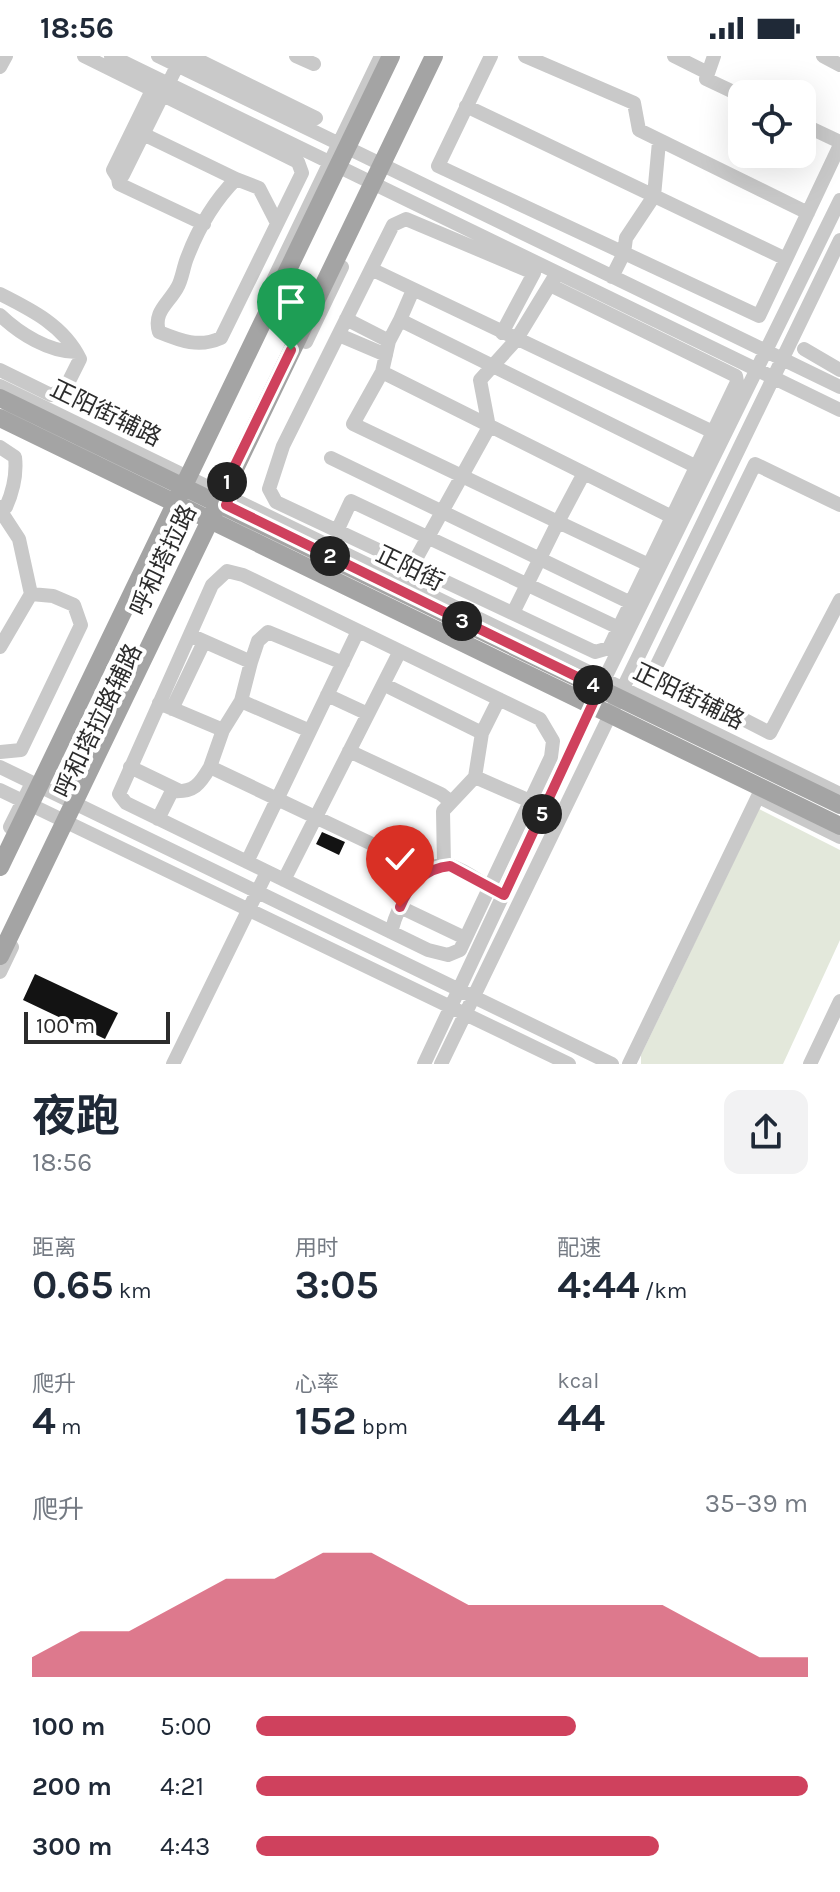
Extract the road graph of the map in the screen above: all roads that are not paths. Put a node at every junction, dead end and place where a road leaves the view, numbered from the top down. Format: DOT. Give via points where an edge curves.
graph roads {
  1 [pos="6,56"];
  2 [pos="84,56"];
  3 [pos="111,56"];
  4 [pos="190,56"];
  5 [pos="296,56"];
  6 [pos="381,56"];
  7 [pos="391,56"];
  8 [pos="434,56"];
  9 [pos="444,56"];
  10 [pos="491,56"];
  11 [pos="525,56"];
  12 [pos="674,56"];
  13 [pos="714,56"];
  14 [pos="823,56"];
  15 [pos="171,59"];
  16 [pos="314,64"];
  17 [pos="840,65"];
  18 [pos="0,67"];
  19 [pos="708,73"];
  20 [pos="160,87"];
  21 [pos="728,89"];
  22 [pos="466,106"];
  23 [pos="316,118"];
  24 [pos="816,131"];
  25 [pos="143,134"];
  26 [pos="659,142"];
  27 [pos="840,144"];
  28 [pos="342,146"];
  29 [pos="332,165"];
  30 [pos="385,167"];
  31 [pos="118,178"];
  32 [pos="236,179"];
  33 [pos="375,186"];
  34 [pos="654,196"];
  35 [pos="840,200"];
  36 [pos="808,213"];
  37 [pos="277,223"];
  38 [pos="204,224"];
  39 [pos="840,240"];
  40 [pos="624,253"];
  41 [pos="786,259"];
  42 [pos="371,269"];
  43 [pos="536,269"];
  44 [pos="612,277"];
  45 [pos="554,279"];
  46 [pos="413,290"];
  47 [pos="0,294"];
  48 [pos="0,315"];
  49 [pos="346,319"];
  50 [pos="400,320"];
  51 [pos="502,333"];
  52 [pos="339,335"];
  53 [pos="516,340"];
  54 [pos="388,348"];
  55 [pos="804,349"];
  56 [pos="76,352"];
  57 [pos="767,352"];
  58 [pos="782,359"];
  59 [pos="493,366"];
  60 [pos="0,370"];
  61 [pos="758,370"];
  62 [pos="840,370"];
  63 [pos="382,372"];
  64 [pos="772,377"];
  65 [pos="0,386"];
  66 [pos="840,387"];
  67 [pos="0,398"];
  68 [pos="840,410"];
  69 [pos="0,418"];
  70 [pos="489,427"];
  71 [pos="0,428"];
  72 [pos="713,432"];
  73 [pos="0,447"];
  74 [pos="331,458"];
  75 [pos="697,467"];
  76 [pos="584,473"];
  77 [pos="465,474"];
  78 [pos="182,480"];
  79 [pos="224,499"];
  80 [pos="840,505"];
  81 [pos="169,506"];
  82 [pos="0,509"];
  83 [pos="442,511"];
  84 [pos="672,517"];
  85 [pos="558,522"];
  86 [pos="212,525"];
  87 [pos="337,531"];
  88 [pos="428,538"];
  89 [pos="540,559"];
  90 [pos="649,565"];
  91 [pos="412,566"];
  92 [pos="526,582"];
  93 [pos="31,594"];
  94 [pos="840,600"];
  95 [pos="631,603"];
  96 [pos="513,613"];
  97 [pos="6,624"];
  98 [pos="619,628"];
  99 [pos="358,631"];
  100 [pos="190,635"];
  101 [pos="204,642"];
  102 [pos="0,647"];
  103 [pos="400,651"];
  104 [pos="251,662"];
  105 [pos="343,663"];
  106 [pos="602,684"];
  107 [pos="385,685"];
  108 [pos="620,692"];
  109 [pos="327,695"];
  110 [pos="499,699"];
  111 [pos="241,701"];
  112 [pos="165,706"];
  113 [pos="368,714"];
  114 [pos="600,714"];
  115 [pos="223,730"];
  116 [pos="310,731"];
  117 [pos="482,733"];
  118 [pos="349,751"];
  119 [pos="0,752"];
  120 [pos="0,767"];
  121 [pos="130,767"];
  122 [pos="210,767"];
  123 [pos="475,777"];
  124 [pos="35,785"];
  125 [pos="0,790"];
  126 [pos="184,792"];
  127 [pos="760,792"];
  128 [pos="840,794"];
  129 [pos="277,799"];
  130 [pos="530,801"];
  131 [pos="451,802"];
  132 [pos="26,803"];
  133 [pos="77,804"];
  134 [pos="840,805"];
  135 [pos="315,816"];
  136 [pos="158,819"];
  137 [pos="68,822"];
  138 [pos="840,826"];
  139 [pos="840,837"];
  140 [pos="0,847"];
  141 [pos="247,862"];
  142 [pos="444,866"];
  143 [pos="0,867"];
  144 [pos="429,871"];
  145 [pos="267,872"];
  146 [pos="284,880"];
  147 [pos="490,887"];
  148 [pos="504,895"];
  149 [pos="253,900"];
  150 [pos="400,907"];
  151 [pos="391,932"];
  152 [pos="465,938"];
  153 [pos="0,956"];
  154 [pos="0,972"];
  155 [pos="459,990"];
  156 [pos="475,998"];
  157 [pos="840,1001"];
  158 [pos="459,1011"];
  159 [pos="173,1064"];
  160 [pos="424,1064"];
  161 [pos="441,1064"];
  162 [pos="569,1064"];
  163 [pos="612,1064"];
  164 [pos="629,1064"];
  165 [pos="810,1064"];
  1 -- 18 [label="street"];
  2 -- 20 [label="street"];
  3 -- 20 [label="street"];
  4 -- 23 [label="street"];
  5 -- 16 [label="street"];
  6 -- 28 [label="street"];
  7 -- 28 [label="main road, 呼和塔拉路"];
  8 -- 30 [label="main road, 呼和塔拉路"];
  9 -- 30 [label="street"];
  10 -- 22 [label="street"];
  11 -- 26 [label="street" via="634,103 639,130"];
  12 -- 19 [label="street"];
  13 -- 19 [label="street"];
  14 -- 17 [label="street"];
  15 -- 20 [label="street"];
  15 -- 28 [label="street"];
  19 -- 21 [label="street" via="706,79"];
  20 -- 25 [label="street"];
  20 -- 29 [label="street"];
  20 -- 31 [label="street" via="113,170"];
  20 -- 37 [label="street" via="298,162 302,173"];
  22 -- 34 [label="street"];
  22 -- 40 [label="street" via="438,166"];
  24 -- 27 [label="street"];
  25 -- 31 [label="street"];
  25 -- 32 [label="street"];
  26 -- 34 [label="street"];
  26 -- 36 [label="street"];
  27 -- 36 [label="street"];
  28 -- 29 [label="main road, 呼和塔拉路"];
  28 -- 30 [label="street"];
  29 -- 33 [label="street"];
  29 -- 78 [label="main road, 呼和塔拉路"];
  30 -- 33 [label="main road, 呼和塔拉路"];
  30 -- 44 [label="street"];
  31 -- 38 [label="street" via="119,184"];
  32 -- 37 [label="street" via="259,188"];
  32 -- 38 [label="street" via="219,196"];
  33 -- 43 [label="street"];
  33 -- 79 [label="main road, 呼和塔拉路"];
  34 -- 40 [label="street" via="626,238"];
  34 -- 41 [label="street"];
  35 -- 57 [label="street"];
  36 -- 41 [label="street"];
  37 -- 38 [label="street" via="221,338 207,344 183,342 159,332 156,323 178,288"];
  39 -- 58 [label="street"];
  40 -- 41 [label="street" via="759,316"];
  40 -- 44 [label="street"];
  42 -- 43 [label="street" via="393,225 406,219"];
  42 -- 46 [label="street"];
  42 -- 49 [label="street"];
  43 -- 45 [label="street"];
  43 -- 51 [label="street"];
  44 -- 57 [label="street"];
  45 -- 53 [label="street"];
  45 -- 61 [label="street"];
  45 -- 72 [label="street" via="736,376"];
  46 -- 50 [label="street"];
  46 -- 51 [label="street"];
  47 -- 56 [label="street" via="39,314"];
  48 -- 56 [label="street" via="41,343"];
  49 -- 52 [label="street"];
  49 -- 54 [label="street"];
  50 -- 54 [label="street"];
  50 -- 59 [label="street"];
  51 -- 53 [label="street"];
  52 -- 54 [label="street"];
  52 -- 87 [label="street" via="283,446 269,489 276,502"];
  53 -- 59 [label="street"];
  53 -- 72 [label="street"];
  54 -- 63 [label="street"];
  55 -- 62 [label="street"];
  56 -- 60 [label="street" via="80,359 75,375 65,389 51,395"];
  57 -- 58 [label="street"];
  57 -- 61 [label="street"];
  58 -- 64 [label="street"];
  58 -- 66 [label="street"];
  59 -- 70 [label="street" via="480,380"];
  59 -- 75 [label="street"];
  61 -- 64 [label="street"];
  61 -- 106 [label="street"];
  63 -- 70 [label="street"];
  63 -- 77 [label="street" via="353,424"];
  64 -- 68 [label="street"];
  64 -- 108 [label="street"];
  65 -- 78 [label="street, 正阳街辅路"];
  67 -- 78 [label="main road, 正阳街"];
  69 -- 81 [label="main road"];
  70 -- 76 [label="street"];
  70 -- 77 [label="street"];
  71 -- 81 [label="street"];
  72 -- 75 [label="street"];
  73 -- 82 [label="street" via="15,457 16,469 6,507"];
  74 -- 83 [label="street"];
  75 -- 84 [label="street"];
  76 -- 84 [label="street"];
  76 -- 85 [label="street"];
  77 -- 83 [label="street"];
  77 -- 85 [label="street"];
  78 -- 79 [label="main road, 正阳街"];
  78 -- 81 [label="main road, 呼和塔拉路"];
  79 -- 86 [label="main road, 呼和塔拉路"];
  79 -- 106 [label="main road, 正阳街"];
  80 -- 94 [label="street" via="755,464 653,673 770,733"];
  81 -- 86 [label="main road"];
  81 -- 124 [label="main road, 呼和塔拉路"];
  82 -- 93 [label="street" via="19,539"];
  83 -- 88 [label="street"];
  83 -- 89 [label="street"];
  84 -- 90 [label="street"];
  85 -- 89 [label="street"];
  85 -- 90 [label="street"];
  86 -- 114 [label="main road"];
  86 -- 133 [label="main road, 呼和塔拉路"];
  87 -- 88 [label="street" via="351,501"];
  87 -- 91 [label="street"];
  88 -- 91 [label="street"];
  88 -- 92 [label="street"];
  89 -- 92 [label="street"];
  89 -- 95 [label="street"];
  90 -- 95 [label="street"];
  91 -- 96 [label="street"];
  92 -- 96 [label="street"];
  92 -- 98 [label="street"];
  93 -- 97 [label="street"];
  93 -- 119 [label="street" via="74,605 81,625 21,750"];
  95 -- 98 [label="street"];
  96 -- 98 [label="street" via="595,652 609,648"];
  97 -- 102 [label="street"];
  99 -- 100 [label="street" via="227,571 212,585"];
  99 -- 103 [label="street"];
  99 -- 105 [label="street"];
  100 -- 101 [label="street"];
  100 -- 112 [label="street"];
  101 -- 104 [label="street"];
  101 -- 112 [label="street"];
  103 -- 107 [label="street"];
  103 -- 110 [label="street"];
  104 -- 105 [label="street" via="258,641 268,632"];
  104 -- 111 [label="street"];
  105 -- 109 [label="street"];
  106 -- 108 [label="main road, 正阳街"];
  106 -- 114 [label="street"];
  107 -- 113 [label="street"];
  107 -- 117 [label="street"];
  108 -- 114 [label="street"];
  108 -- 128 [label="street, 正阳街辅路"];
  108 -- 134 [label="main road, 正阳街"];
  109 -- 113 [label="street"];
  109 -- 116 [label="street"];
  110 -- 117 [label="street"];
  110 -- 130 [label="street" via="540,719 553,741"];
  111 -- 115 [label="street"];
  111 -- 116 [label="street"];
  112 -- 115 [label="street"];
  112 -- 121 [label="street"];
  113 -- 118 [label="street"];
  114 -- 127 [label="main road"];
  114 -- 148 [label="street"];
  114 -- 156 [label="street"];
  115 -- 122 [label="street"];
  116 -- 129 [label="street"];
  117 -- 123 [label="street"];
  118 -- 131 [label="street"];
  118 -- 135 [label="street"];
  120 -- 124 [label="street"];
  121 -- 126 [label="street"];
  121 -- 136 [label="street" via="119,794"];
  122 -- 126 [label="street" via="199,786"];
  122 -- 129 [label="street"];
  123 -- 130 [label="street"];
  123 -- 131 [label="street"];
  124 -- 132 [label="main road, 呼和塔拉路"];
  124 -- 133 [label="street"];
  125 -- 132 [label="street"];
  126 -- 136 [label="street" via="172,791"];
  127 -- 138 [label="main road"];
  127 -- 139 [label="street"];
  127 -- 164 [label="street"];
  129 -- 135 [label="street"];
  129 -- 141 [label="street"];
  130 -- 147 [label="street"];
  131 -- 142 [label="street" via="441,820"];
  132 -- 137 [label="street"];
  132 -- 140 [label="street, 呼和塔拉路辅路"];
  132 -- 143 [label="main road, 呼和塔拉路"];
  133 -- 137 [label="main road, 呼和塔拉路"];
  133 -- 149 [label="street"];
  135 -- 144 [label="street"];
  135 -- 146 [label="street"];
  136 -- 141 [label="street"];
  137 -- 149 [label="street"];
  137 -- 153 [label="main road, 呼和塔拉路"];
  137 -- 154 [label="street, 呼和塔拉路辅路"];
  141 -- 145 [label="street"];
  142 -- 144 [label="street"];
  142 -- 147 [label="street"];
  144 -- 150 [label="street"];
  145 -- 146 [label="street"];
  145 -- 149 [label="street"];
  146 -- 151 [label="street"];
  147 -- 148 [label="street"];
  147 -- 152 [label="street"];
  148 -- 155 [label="street"];
  149 -- 155 [label="street"];
  149 -- 158 [label="street"];
  149 -- 159 [label="street"];
  150 -- 151 [label="street"];
  150 -- 152 [label="street"];
  151 -- 152 [label="street" via="448,955 460,950"];
  155 -- 156 [label="street"];
  155 -- 158 [label="street"];
  156 -- 158 [label="street"];
  156 -- 163 [label="street"];
  157 -- 165 [label="street"];
  158 -- 160 [label="street"];
  158 -- 161 [label="street"];
  158 -- 162 [label="street"];
}
